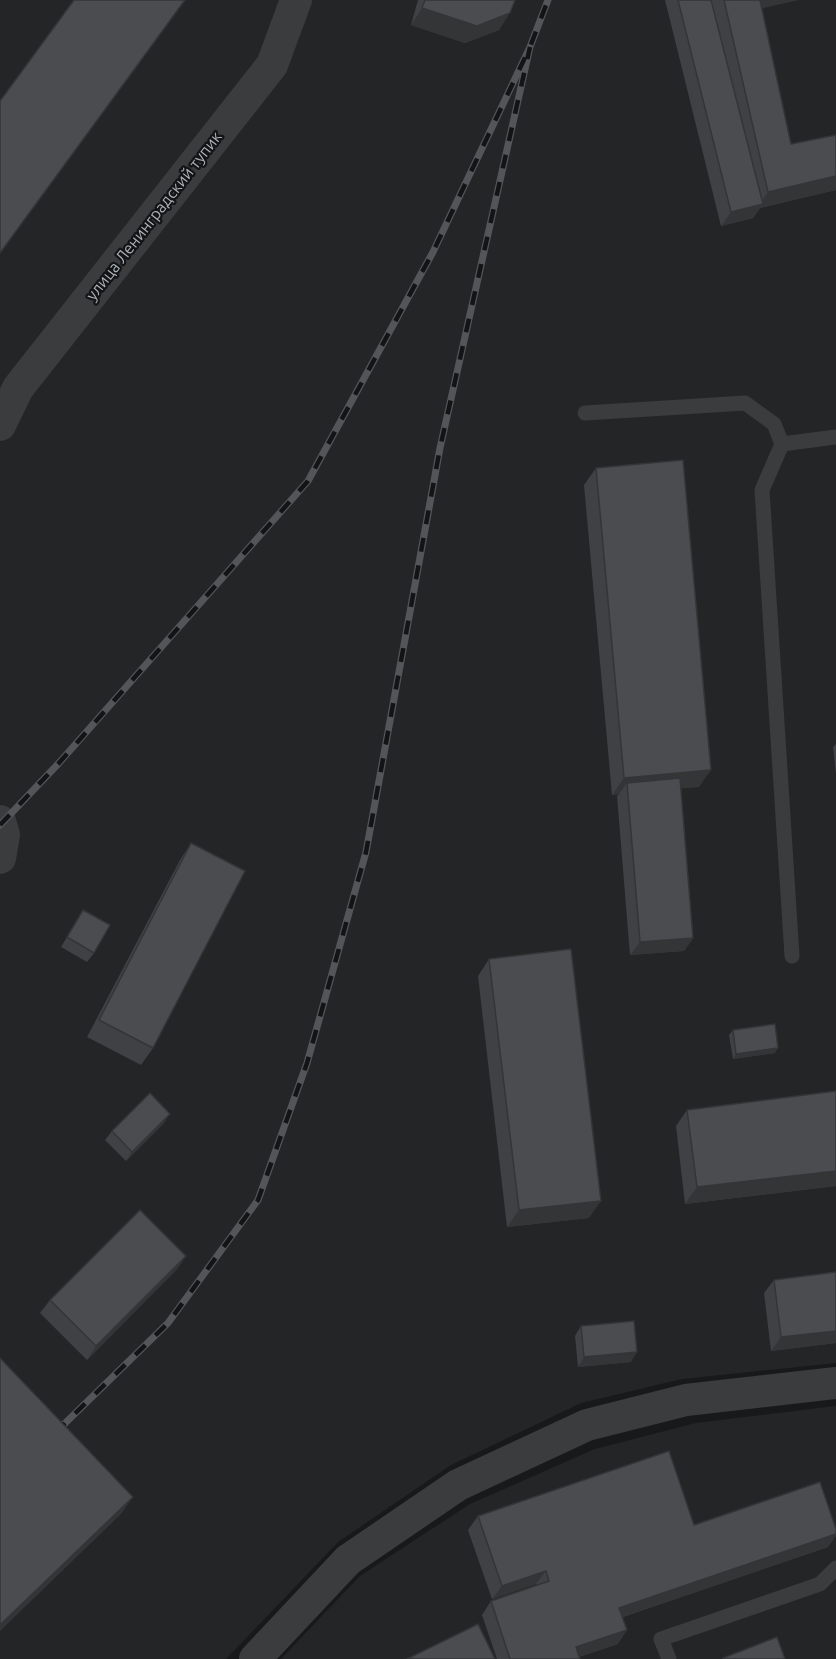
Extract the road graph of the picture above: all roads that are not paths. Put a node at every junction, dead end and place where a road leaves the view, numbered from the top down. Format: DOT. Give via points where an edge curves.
graph roads {
  1 [pos="296,0"];
  2 [pos="585,412"];
  3 [pos="0,425"];
  4 [pos="836,437"];
  5 [pos="782,444"];
  6 [pos="0,820"];
  7 [pos="0,858"];
  8 [pos="792,956"];
  9 [pos="836,1383"];
  10 [pos="836,1568"];
  11 [pos="255,1659"];
  12 [pos="669,1659"];
  1 -- 3 [label="street, улица Ленинградский тупик" via="272,65 18,388"];
  2 -- 5 [label="lane" via="745,403 774,424"];
  4 -- 5 [label="lane"];
  5 -- 8 [label="lane" via="762,490"];
  6 -- 7 [label="street" via="4,836"];
  9 -- 11 [label="street" via="686,1400 587,1425 458,1485 348,1560"];
  10 -- 12 [label="lane" via="820,1584 661,1639"];
}
